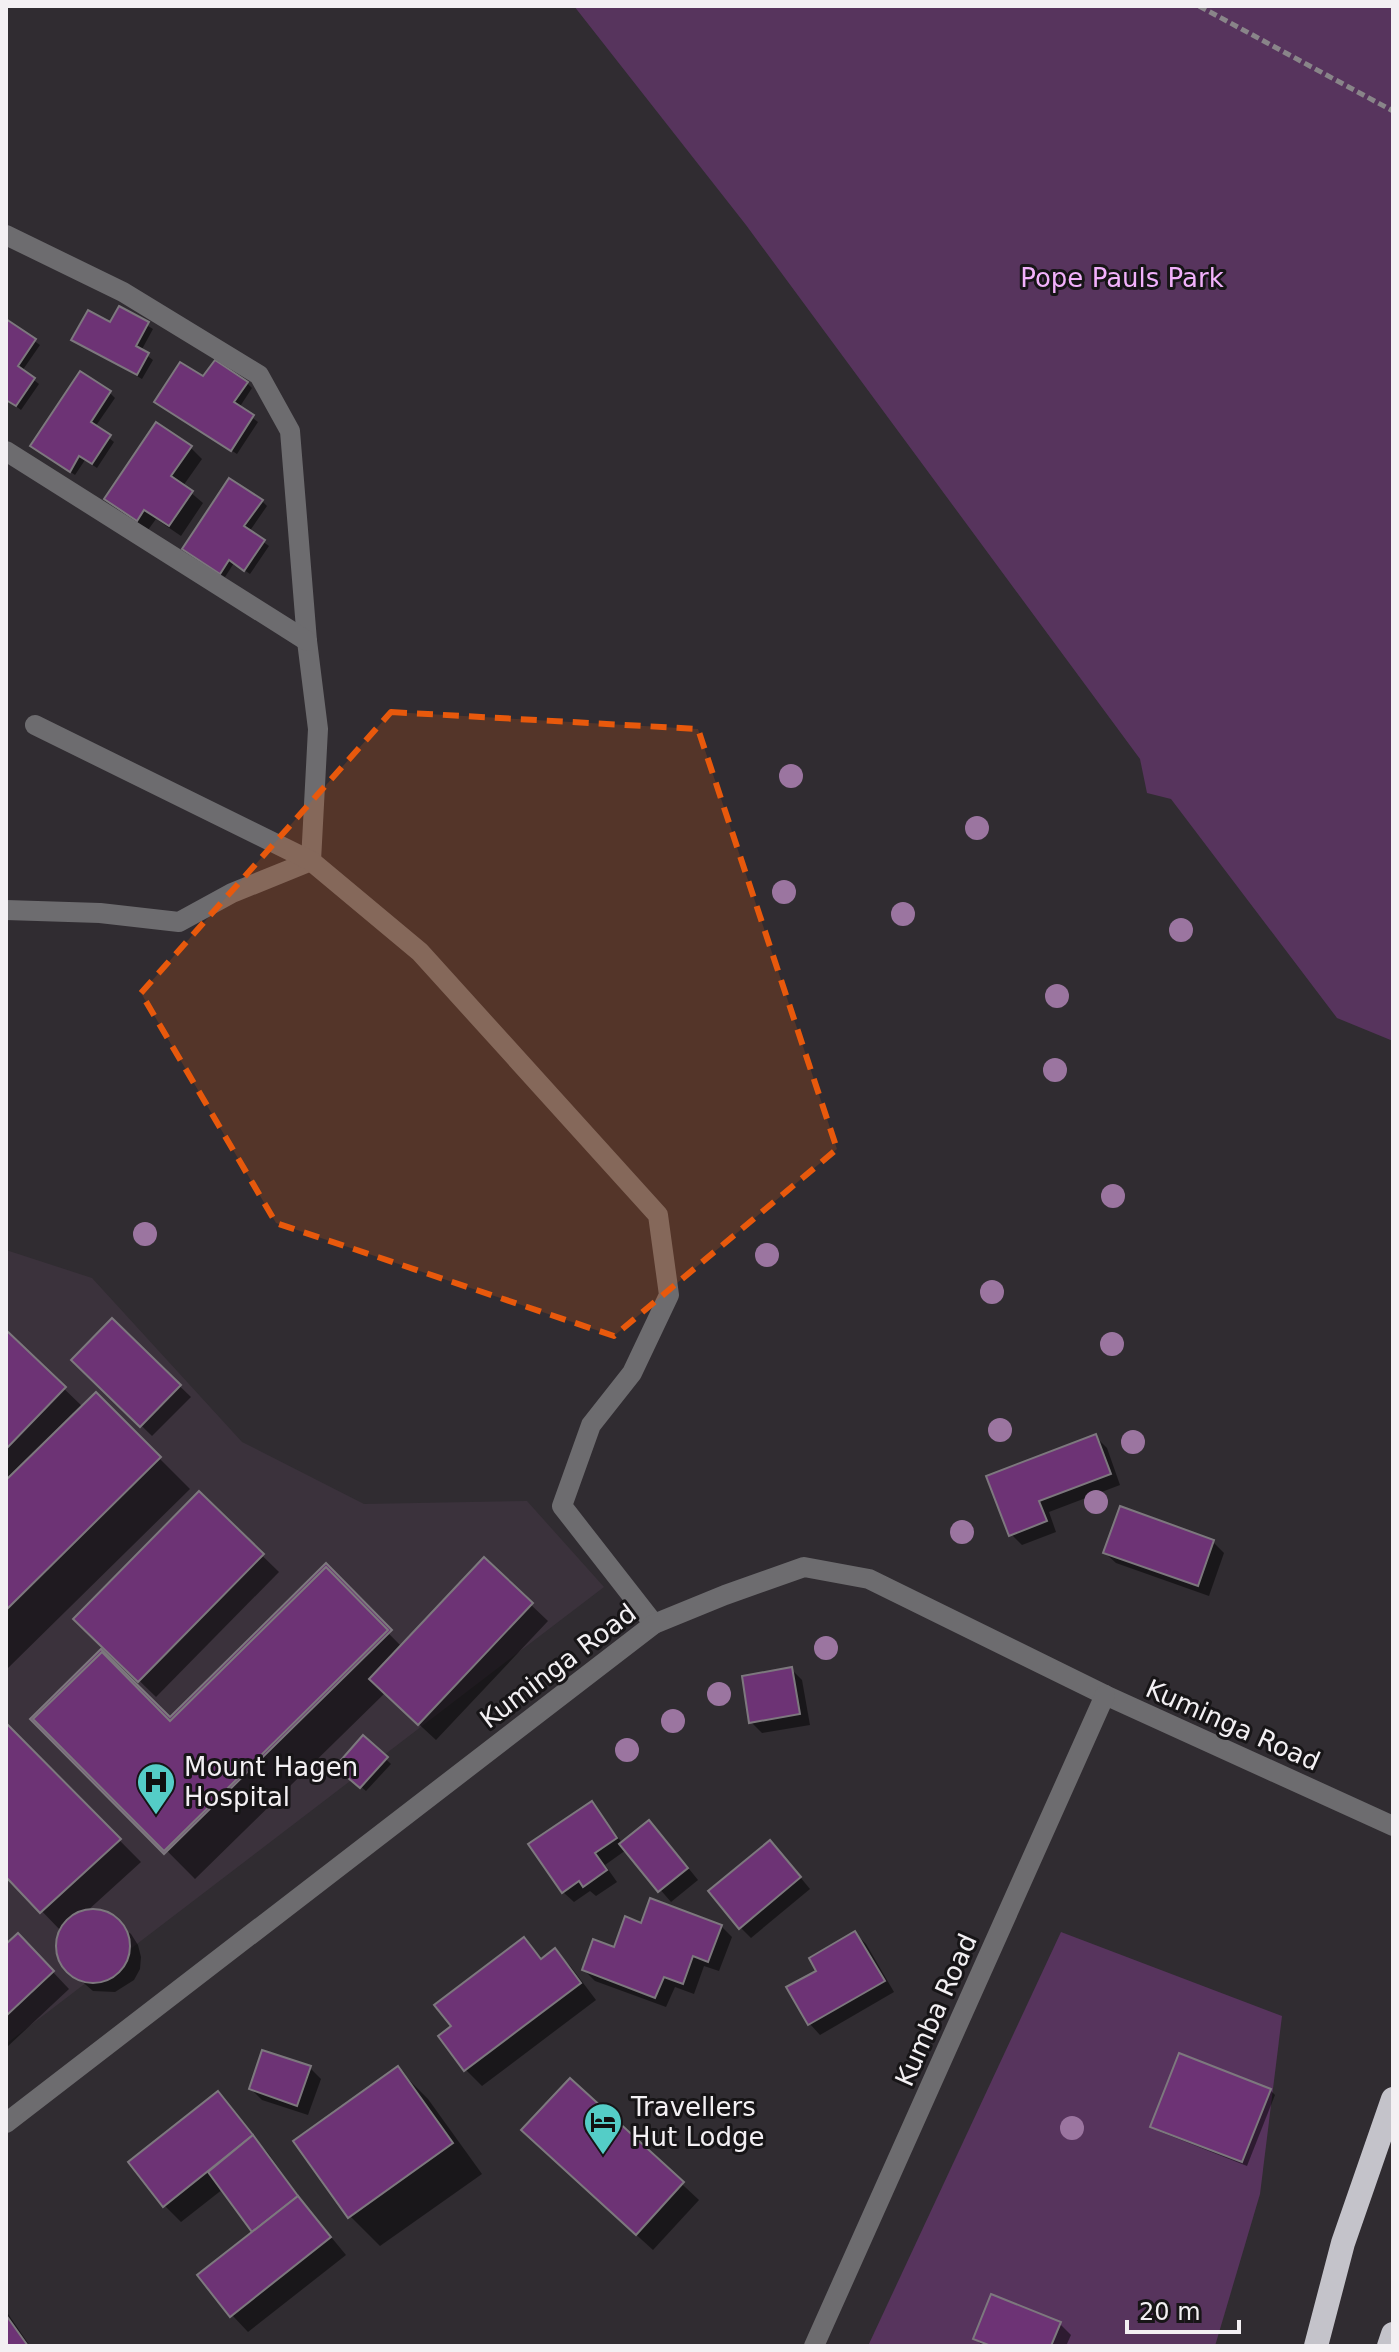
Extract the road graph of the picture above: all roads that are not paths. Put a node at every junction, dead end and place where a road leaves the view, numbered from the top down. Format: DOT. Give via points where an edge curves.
graph roads {
  1 [pos="6,235"];
  2 [pos="6,451"];
  3 [pos="307,641"];
  4 [pos="35,725"];
  5 [pos="311,861"];
  6 [pos="6,910"];
  7 [pos="654,1624"];
  8 [pos="1105,1695"];
  9 [pos="1393,1826"];
  10 [pos="1393,2099"];
  11 [pos="6,2123"];
  12 [pos="1393,2334"];
  13 [pos="814,2346"];
  14 [pos="1316,2346"];
  15 [pos="1389,2346"];
  1 -- 3 [label="street" via="123,292 259,375 290,431"];
  2 -- 3 [label="street"];
  3 -- 5 [label="street" via="318,729"];
  4 -- 5 [label="street"];
  5 -- 6 [label="street" via="232,893 179,922"];
  5 -- 7 [label="street" via="420,952 658,1215 669,1295 632,1373 591,1425 562,1506"];
  7 -- 8 [label="street, Kuminga Road" via="804,1567 869,1579"];
  7 -- 11 [label="street, Kuminga Road"];
  8 -- 9 [label="street, Kuminga Road"];
  8 -- 13 [label="street, Kumba Road"];
  10 -- 14 [label="highway" via="1343,2243"];
  12 -- 15 [label="highway"];
}
